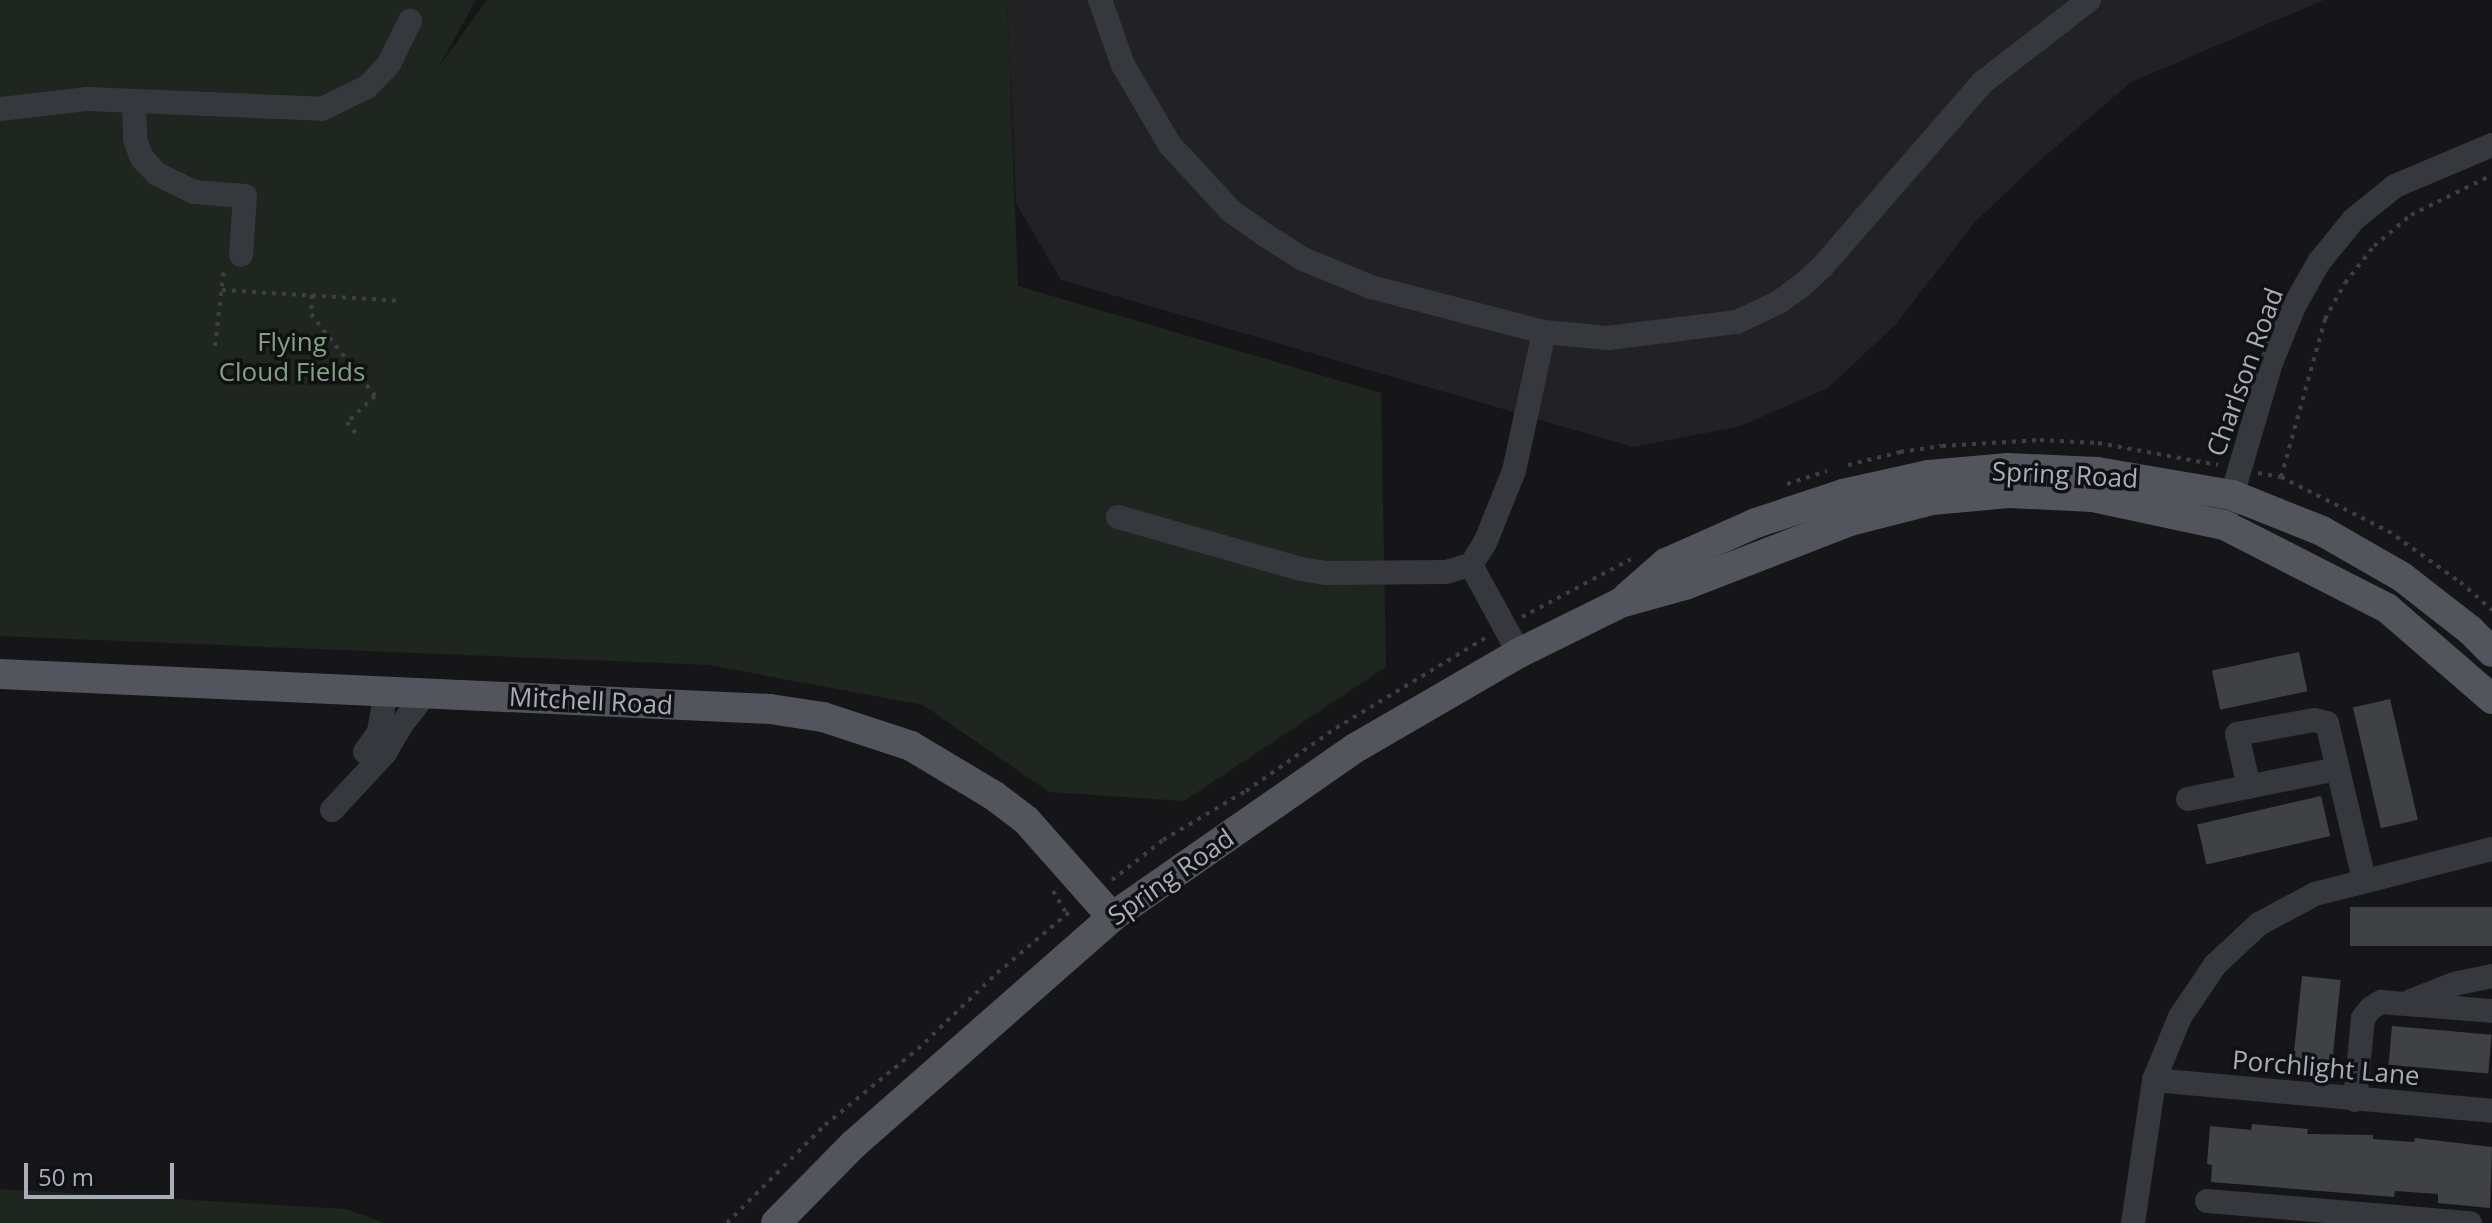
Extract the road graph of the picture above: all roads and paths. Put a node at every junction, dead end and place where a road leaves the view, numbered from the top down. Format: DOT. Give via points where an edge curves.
graph roads {
  1 [pos="1100,0"];
  2 [pos="2089,0"];
  3 [pos="410,21"];
  4 [pos="134,102"];
  5 [pos="0,109"];
  6 [pos="2492,145"];
  7 [pos="2492,175"];
  8 [pos="241,255"];
  9 [pos="222,290"];
  10 [pos="312,295"];
  11 [pos="400,301"];
  12 [pos="1544,332"];
  13 [pos="356,434"];
  14 [pos="1845,466"];
  15 [pos="1833,470"];
  16 [pos="2281,477"];
  17 [pos="2236,482"];
  18 [pos="1780,487"];
  19 [pos="1118,517"];
  20 [pos="2224,525"];
  21 [pos="1638,555"];
  22 [pos="1471,565"];
  23 [pos="1620,603"];
  24 [pos="2492,610"];
  25 [pos="1505,626"];
  26 [pos="2492,652"];
  27 [pos="1519,653"];
  28 [pos="0,674"];
  29 [pos="386,691"];
  30 [pos="426,693"];
  31 [pos="2492,699"];
  32 [pos="2337,769"];
  33 [pos="2249,787"];
  34 [pos="2188,799"];
  35 [pos="2492,849"];
  36 [pos="1045,879"];
  37 [pos="2364,880"];
  38 [pos="1102,907"];
  39 [pos="1066,913"];
  40 [pos="2492,976"];
  41 [pos="2406,1003"];
  42 [pos="2492,1011"];
  43 [pos="2154,1080"];
  44 [pos="2355,1100"];
  45 [pos="2492,1111"];
  46 [pos="2207,1201"];
  47 [pos="2322,1217"];
  48 [pos="727,1223"];
  49 [pos="776,1223"];
  50 [pos="2133,1223"];
  51 [pos="2470,1223"];
  1 -- 12 [label="street" via="1144,106 1170,145 1231,211 1333,273"];
  2 -- 12 [label="street" via="1983,82 1822,267 1779,302 1713,327 1608,338"];
  3 -- 4 [label="street" via="389,64 367,87 322,109"];
  4 -- 5 [label="street" via="87,99"];
  4 -- 8 [label="street" via="135,139 142,158 157,174 194,192 245,196"];
  6 -- 17 [label="street, Charlson Road" via="2395,186 2354,219 2319,262 2271,363"];
  7 -- 16 [label="path" via="2411,215 2374,246 2345,283 2325,319"];
  9 -- 10 [label="path"];
  10 -- 11 [label="path"];
  10 -- 13 [label="path" via="311,314 375,396 347,422"];
  12 -- 22 [label="street" via="1514,471"];
  14 -- 17 [label="path" via="1942,446 2040,440 2098,443"];
  15 -- 18 [label="path"];
  16 -- 17 [label="path"];
  16 -- 24 [label="path" via="2388,531"];
  17 -- 20 [label="street, Charlson Road"];
  17 -- 23 [label="main road, Spring Road" via="2008,468 1929,475 1843,494 1756,523 1666,563"];
  17 -- 26 [label="main road, Spring Road" via="2402,577"];
  19 -- 22 [label="street" via="1327,573 1446,572"];
  20 -- 23 [label="main road, Spring Road" via="2093,497 2009,493 1932,500 1850,521 1685,585"];
  20 -- 31 [label="main road, Spring Road" via="2387,608"];
  21 -- 25 [label="path"];
  22 -- 25 [label="street"];
  23 -- 27 [label="main road, Spring Road"];
  25 -- 27 [label="street"];
  25 -- 38 [label="path" via="1163,840"];
  27 -- 38 [label="main road, Spring Road"];
  28 -- 29 [label="main road, Mitchell Road"];
  29 -- 30 [label="main road, Mitchell Road"];
  29 -- 30 [label="street" via="379,732 337,784 332,810 385,753"];
  30 -- 38 [label="main road, Mitchell Road" via="770,709 868,729 911,746 1026,820"];
  32 -- 33 [label="street"];
  32 -- 33 [label="street" via="2327,723 2314,720 2237,734"];
  32 -- 37 [label="street"];
  33 -- 34 [label="street"];
  35 -- 37 [label="street"];
  36 -- 39 [label="path"];
  37 -- 43 [label="street" via="2284,908 2237,943 2188,1004"];
  38 -- 39 [label="path"];
  38 -- 49 [label="main road, Spring Road"];
  39 -- 48 [label="path" via="918,1049 825,1125"];
  40 -- 41 [label="street"];
  41 -- 42 [label="street"];
  41 -- 44 [label="street" via="2381,1002 2363,1018"];
  43 -- 44 [label="street, Porchlight Lane"];
  43 -- 50 [label="street"];
  44 -- 45 [label="street, Porchlight Lane"];
  46 -- 47 [label="street"];
  47 -- 51 [label="street"];
}
